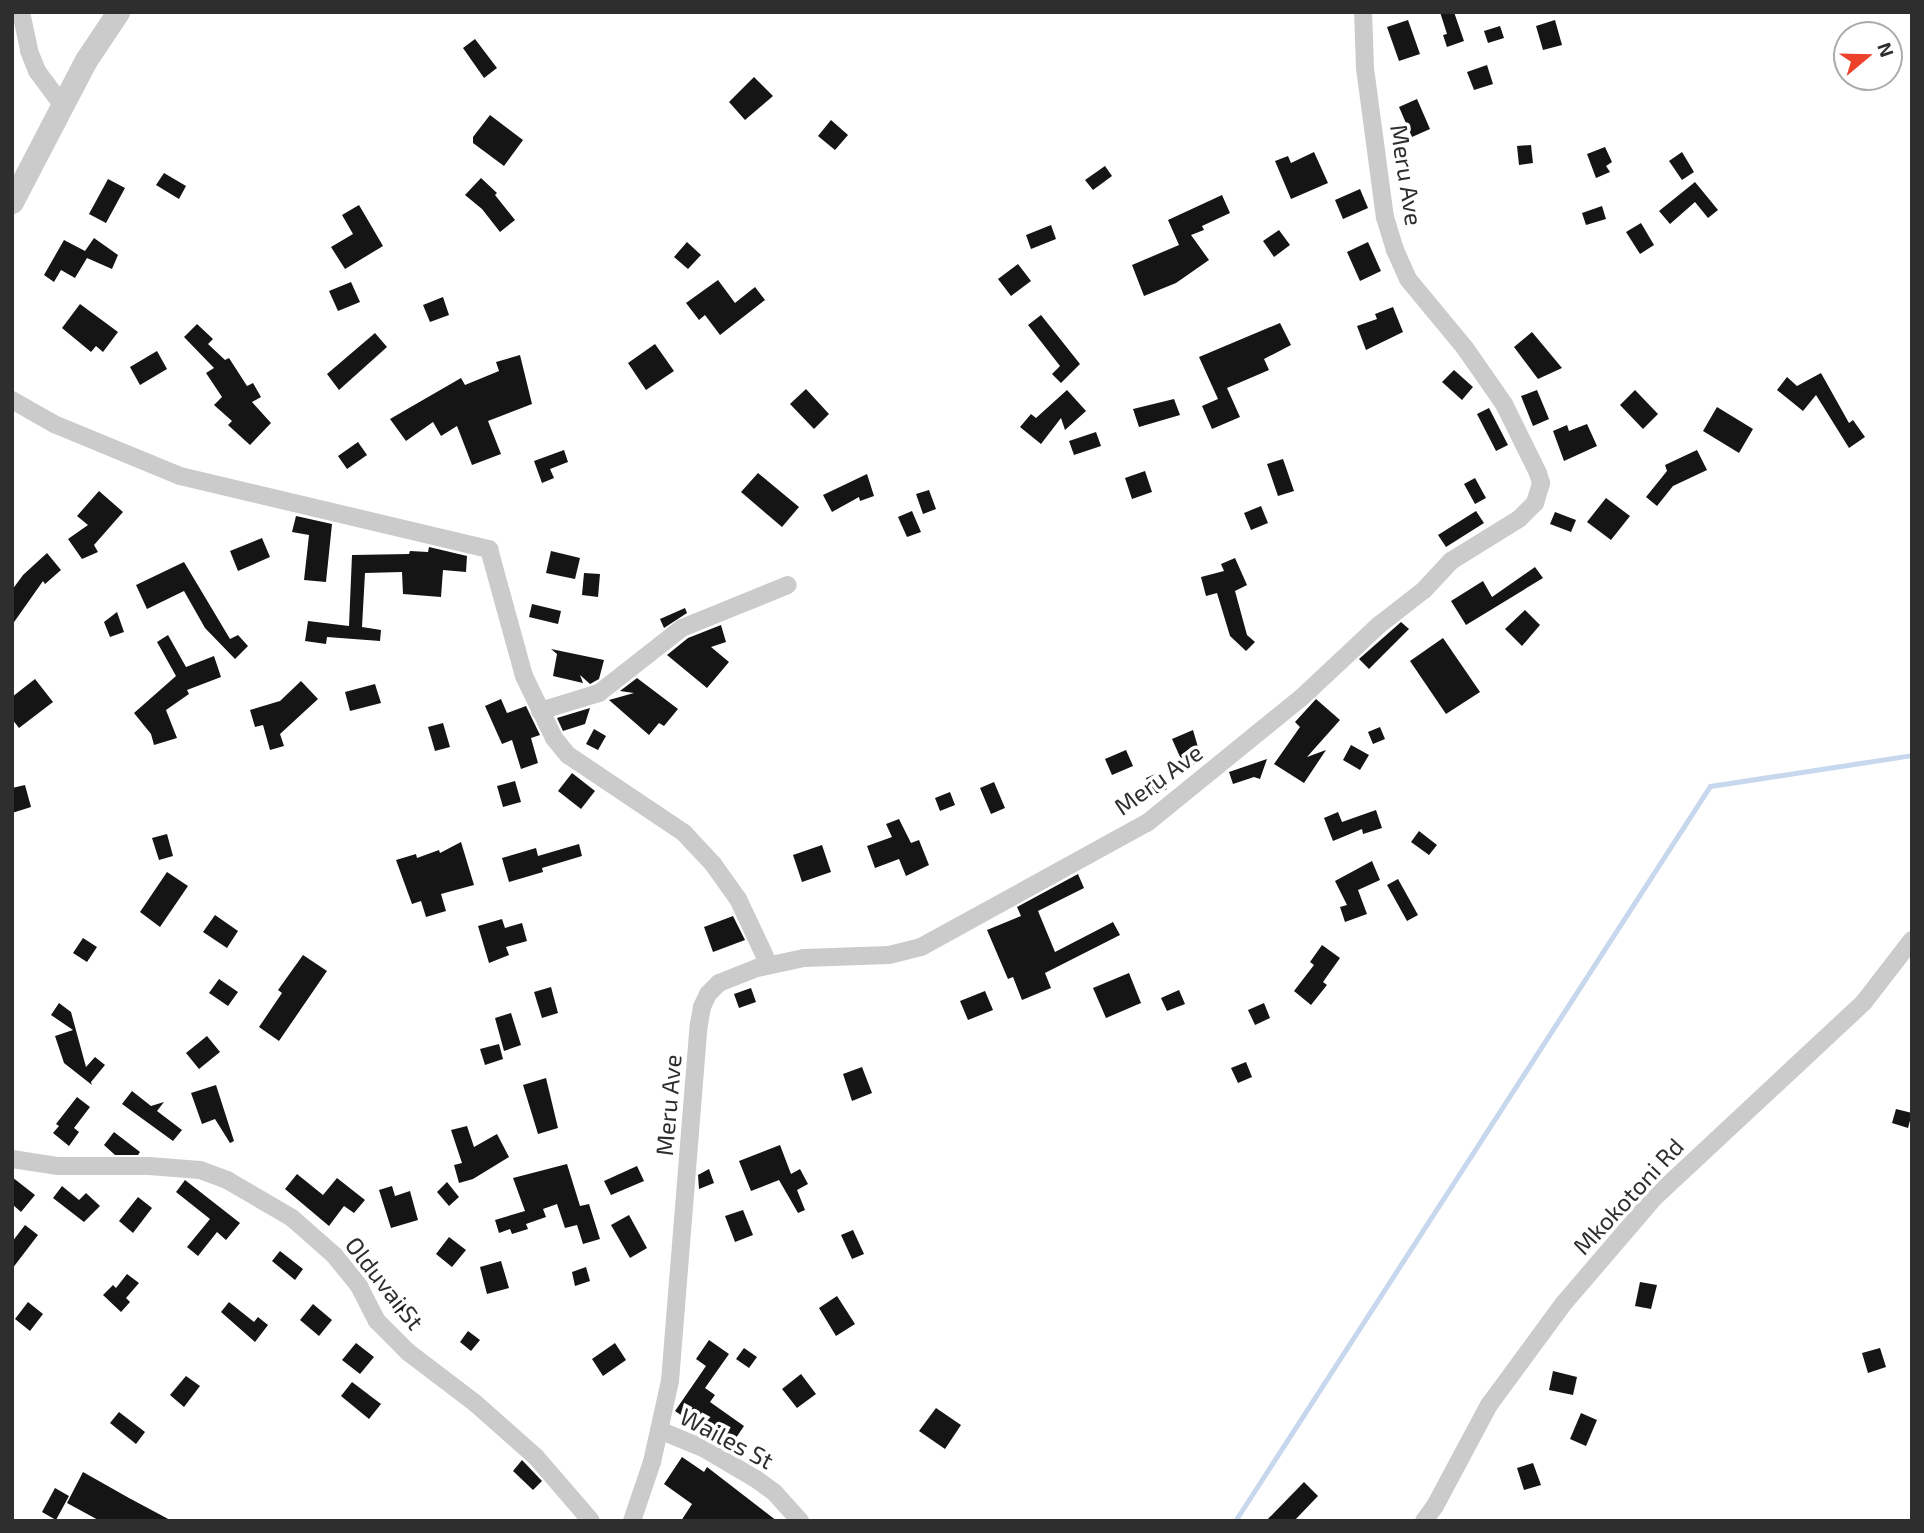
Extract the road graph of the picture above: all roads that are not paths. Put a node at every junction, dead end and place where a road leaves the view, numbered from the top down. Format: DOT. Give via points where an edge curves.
graph roads {
  1 [pos="22,12"];
  2 [pos="1363,12"];
  3 [pos="114,14"];
  4 [pos="63,106"];
  5 [pos="12,202"];
  6 [pos="12,400"];
  7 [pos="788,585"];
  8 [pos="540,711"];
  9 [pos="1912,940"];
  10 [pos="769,965"];
  11 [pos="12,1159"];
  12 [pos="659,1430"];
  13 [pos="591,1521"];
  14 [pos="632,1521"];
  15 [pos="800,1521"];
  16 [pos="1424,1521"];
  1 -- 4 [label="street" via="37,71"];
  2 -- 10 [label="street, Meru Ave" via="1365,68 1385,218 1395,250 1408,279 1504,404 1538,473 1541,483 1535,503 1519,519 1451,561 1301,698 1147,823 921,947 904,953 804,958"];
  3 -- 4 [label="street"];
  4 -- 5 [label="street"];
  6 -- 8 [label="street" via="54,424 180,476 485,547 492,554 524,676"];
  7 -- 8 [label="street" via="682,628 599,693"];
  8 -- 10 [label="street" via="568,755 684,833 713,864 738,899"];
  9 -- 16 [label="street, Mkokotoni Rd" via="1864,1002 1654,1198 1564,1303 1489,1405"];
  10 -- 12 [label="street, Meru Ave" via="719,983 702,1007 676,1327"];
  11 -- 13 [label="street, Olduvai St" via="58,1166 200,1170 227,1180 292,1218 334,1255 359,1286 372,1314 408,1352 475,1402 536,1457"];
  12 -- 14 [label="street, Meru Ave"];
  12 -- 15 [label="street, Wailes St" via="705,1448 756,1479"];
}
